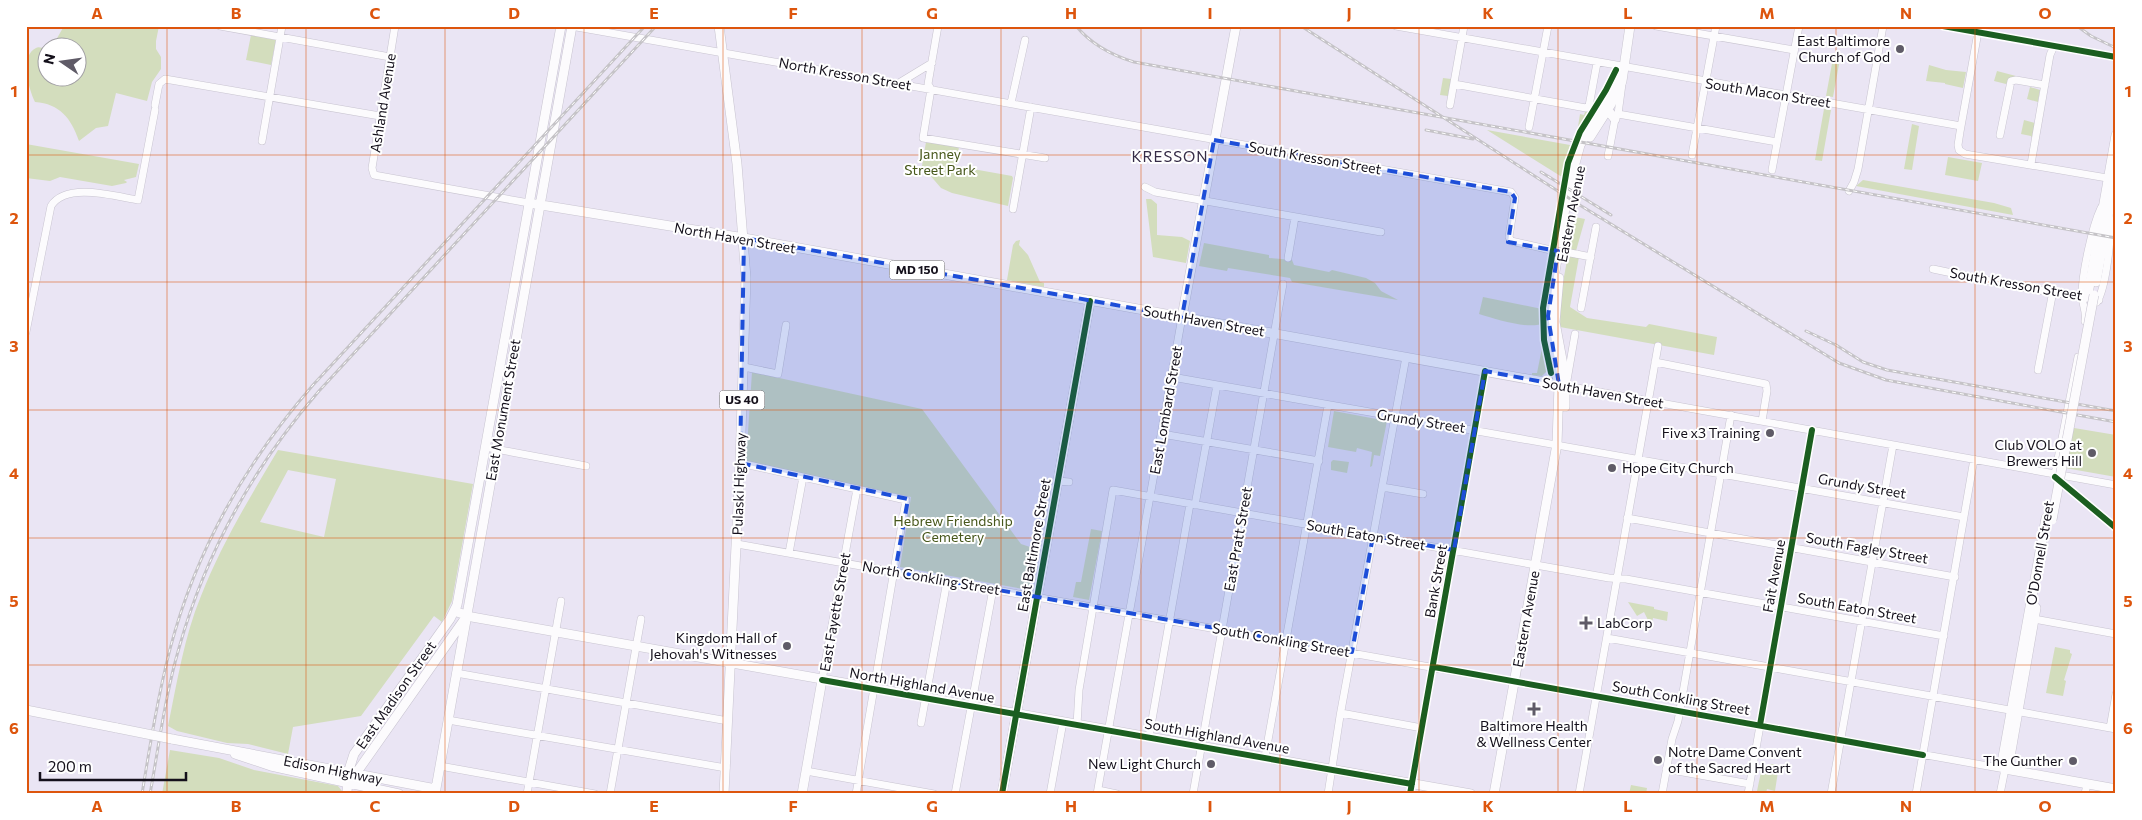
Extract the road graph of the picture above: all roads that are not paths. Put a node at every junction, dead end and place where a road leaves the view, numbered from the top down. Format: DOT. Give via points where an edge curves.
graph roads {
  1 [pos="220,26"];
  2 [pos="282,26"];
  3 [pos="396,26"];
  4 [pos="561,26"];
  5 [pos="572,26"];
  6 [pos="719,26"];
  7 [pos="938,26"];
  8 [pos="1236,26"];
  9 [pos="1396,26"];
  10 [pos="1464,26"];
  11 [pos="1548,26"];
  12 [pos="1630,26"];
  13 [pos="1656,26"];
  14 [pos="1716,26"];
  15 [pos="1799,26"];
  16 [pos="1884,26"];
  17 [pos="1943,26"];
  18 [pos="1968,28"];
  19 [pos="1978,32"];
  20 [pos="280,36"];
  21 [pos="1714,36"];
  22 [pos="1462,39"];
  23 [pos="1025,40"];
  24 [pos="2054,46"];
  25 [pos="1794,50"];
  26 [pos="723,52"];
  27 [pos="1543,53"];
  28 [pos="390,57"];
  29 [pos="2116,57"];
  30 [pos="932,63"];
  31 [pos="1597,63"];
  32 [pos="1624,67"];
  33 [pos="1622,81"];
  34 [pos="1705,82"];
  35 [pos="899,83"];
  36 [pos="1454,84"];
  37 [pos="2045,85"];
  38 [pos="931,89"];
  39 [pos="1786,95"];
  40 [pos="269,98"];
  41 [pos="1534,99"];
  42 [pos="1011,103"];
  43 [pos="1450,105"];
  44 [pos="1030,107"];
  45 [pos="1869,110"];
  46 [pos="1605,113"];
  47 [pos="380,116"];
  48 [pos="1617,116"];
  49 [pos="1120,123"];
  50 [pos="1961,126"];
  51 [pos="1529,127"];
  52 [pos="1697,128"];
  53 [pos="2116,135"];
  54 [pos="2000,136"];
  55 [pos="1214,140"];
  56 [pos="262,141"];
  57 [pos="1777,142"];
  58 [pos="1023,154"];
  59 [pos="1608,156"];
  60 [pos="1692,156"];
  61 [pos="1045,158"];
  62 [pos="2031,164"];
  63 [pos="1772,170"];
  64 [pos="380,176"];
  65 [pos="2113,176"];
  66 [pos="1145,187"];
  67 [pos="1849,191"];
  68 [pos="1203,201"];
  69 [pos="529,203"];
  70 [pos="540,205"];
  71 [pos="1013,208"];
  72 [pos="1295,217"];
  73 [pos="1596,227"];
  74 [pos="1381,232"];
  75 [pos="744,238"];
  76 [pos="1591,257"];
  77 [pos="1288,258"];
  78 [pos="1933,269"];
  79 [pos="1283,284"];
  80 [pos="2053,291"];
  81 [pos="2091,296"];
  82 [pos="1090,301"];
  83 [pos="1581,308"];
  84 [pos="2086,316"];
  85 [pos="1182,318"];
  86 [pos="786,325"];
  87 [pos="26,332"];
  88 [pos="1275,334"];
  89 [pos="1575,334"];
  90 [pos="1658,346"];
  91 [pos="1406,357"];
  92 [pos="1655,362"];
  93 [pos="744,367"];
  94 [pos="2038,370"];
  95 [pos="1485,371"];
  96 [pos="1172,377"];
  97 [pos="1563,385"];
  98 [pos="1217,386"];
  99 [pos="1264,394"];
  100 [pos="1648,401"];
  101 [pos="1328,405"];
  102 [pos="1395,416"];
  103 [pos="1731,416"];
  104 [pos="1762,421"];
  105 [pos="1475,430"];
  106 [pos="1812,430"];
  107 [pos="1162,434"];
  108 [pos="1207,442"];
  109 [pos="1557,444"];
  110 [pos="1893,445"];
  111 [pos="485,447"];
  112 [pos="496,449"];
  113 [pos="1254,450"];
  114 [pos="1638,459"];
  115 [pos="1974,459"];
  116 [pos="1319,462"];
  117 [pos="740,463"];
  118 [pos="586,466"];
  119 [pos="1720,474"];
  120 [pos="2055,474"];
  121 [pos="803,477"];
  122 [pos="1058,481"];
  123 [pos="1069,482"];
  124 [pos="2116,485"];
  125 [pos="1382,487"];
  126 [pos="1802,488"];
  127 [pos="857,489"];
  128 [pos="1423,494"];
  129 [pos="1151,497"];
  130 [pos="1883,502"];
  131 [pos="1193,504"];
  132 [pos="1243,513"];
  133 [pos="1964,517"];
  134 [pos="1628,518"];
  135 [pos="2049,519"];
  136 [pos="1307,524"];
  137 [pos="1710,533"];
  138 [pos="1373,536"];
  139 [pos="737,544"];
  140 [pos="1791,547"];
  141 [pos="1454,550"];
  142 [pos="790,553"];
  143 [pos="1872,562"];
  144 [pos="844,563"];
  145 [pos="1535,565"];
  146 [pos="895,572"];
  147 [pos="1955,577"];
  148 [pos="1617,578"];
  149 [pos="947,581"];
  150 [pos="993,589"];
  151 [pos="1700,592"];
  152 [pos="1038,597"];
  153 [pos="562,601"];
  154 [pos="1093,607"];
  155 [pos="1781,607"];
  156 [pos="454,611"];
  157 [pos="1131,613"];
  158 [pos="466,616"];
  159 [pos="641,619"];
  160 [pos="2034,619"];
  161 [pos="1170,620"];
  162 [pos="1862,622"];
  163 [pos="1222,630"];
  164 [pos="556,632"];
  165 [pos="2116,634"];
  166 [pos="1944,636"];
  167 [pos="1606,638"];
  168 [pos="1287,641"];
  169 [pos="636,646"];
  170 [pos="1352,652"];
  171 [pos="1689,652"];
  172 [pos="731,663"];
  173 [pos="1434,667"];
  174 [pos="1770,667"];
  175 [pos="456,672"];
  176 [pos="822,680"];
  177 [pos="1514,681"];
  178 [pos="1851,681"];
  179 [pos="546,689"];
  180 [pos="874,689"];
  181 [pos="2116,694"];
  182 [pos="1596,696"];
  183 [pos="1934,696"];
  184 [pos="925,698"];
  185 [pos="626,703"];
  186 [pos="972,706"];
  187 [pos="26,708"];
  188 [pos="1680,710"];
  189 [pos="2015,710"];
  190 [pos="1341,713"];
  191 [pos="1017,714"];
  192 [pos="448,720"];
  193 [pos="728,722"];
  194 [pos="1063,722"];
  195 [pos="921,723"];
  196 [pos="1076,724"];
  197 [pos="1760,725"];
  198 [pos="1422,728"];
  199 [pos="2113,728"];
  200 [pos="1109,730"];
  201 [pos="537,736"];
  202 [pos="1149,737"];
  203 [pos="1841,740"];
  204 [pos="1201,746"];
  205 [pos="617,750"];
  206 [pos="226,751"];
  207 [pos="1923,755"];
  208 [pos="1265,757"];
  209 [pos="440,766"];
  210 [pos="726,768"];
  211 [pos="1332,769"];
  212 [pos="1666,769"];
  213 [pos="2005,769"];
  214 [pos="806,772"];
  215 [pos="352,773"];
  216 [pos="858,781"];
  217 [pos="529,782"];
  218 [pos="349,783"];
  219 [pos="1412,784"];
  220 [pos="1750,784"];
  221 [pos="2086,784"];
  222 [pos="2116,789"];
  223 [pos="435,792"];
  224 [pos="910,792"];
  225 [pos="1098,792"];
  226 [pos="347,794"];
  227 [pos="399,794"];
  228 [pos="527,794"];
  229 [pos="595,794"];
  230 [pos="610,794"];
  231 [pos="724,794"];
  232 [pos="802,794"];
  233 [pos="856,794"];
  234 [pos="934,794"];
  235 [pos="956,794"];
  236 [pos="1002,794"];
  237 [pos="1050,794"];
  238 [pos="1117,794"];
  239 [pos="1193,794"];
  240 [pos="1328,794"];
  241 [pos="1410,794"];
  242 [pos="1471,794"];
  243 [pos="1494,794"];
  244 [pos="1579,794"];
  245 [pos="1662,794"];
  246 [pos="1748,794"];
  247 [pos="1832,794"];
  248 [pos="1916,794"];
  249 [pos="2000,794"];
  250 [pos="2085,794"];
  1 -- 20 [label="street"];
  2 -- 20 [label="street"];
  3 -- 28 [label="street, Ashland Avenue"];
  4 -- 69 [label="main road, East Monument Street"];
  5 -- 26 [label="street, North Kresson Street"];
  5 -- 70 [label="main road, East Monument Street"];
  6 -- 26 [label="main road, Pulaski Highway / US 40"];
  7 -- 30 [label="street"];
  8 -- 55 [label="main road, East Lombard Street"];
  9 -- 22 [label="street, South Macon Street"];
  10 -- 22 [label="street"];
  11 -- 27 [label="street"];
  12 -- 32 [label="main road, Eastern Avenue"];
  13 -- 21 [label="street"];
  14 -- 21 [label="street"];
  15 -- 25 [label="street"];
  16 -- 45 [label="street"];
  17 -- 18 [label="street"];
  18 -- 19 [label="street"];
  19 -- 24 [label="street"];
  19 -- 50 [label="street"];
  20 -- 28 [label="street"];
  20 -- 40 [label="street"];
  21 -- 25 [label="street"];
  21 -- 34 [label="street"];
  22 -- 27 [label="street, South Macon Street"];
  22 -- 36 [label="street"];
  23 -- 42 [label="street"];
  24 -- 29 [label="street"];
  24 -- 37 [label="street"];
  25 -- 39 [label="street"];
  26 -- 35 [label="street, North Kresson Street"];
  26 -- 75 [label="main road, Pulaski Highway / US 40"];
  27 -- 31 [label="street, South Macon Street"];
  27 -- 41 [label="street"];
  28 -- 47 [label="street, Ashland Avenue"];
  30 -- 35 [label="street"];
  30 -- 38 [label="street" via="928,84"];
  31 -- 32 [label="street, South Macon Street"];
  31 -- 41 [label="street" via="1586,108"];
  32 -- 33 [label="main road, Eastern Avenue"];
  32 -- 34 [label="street, South Macon Street"];
  32 -- 97 [label="main road, Eastern Avenue" via="1586,133 1571,173 1548,316 1550,342"];
  33 -- 46 [label="main road, Eastern Avenue"];
  33 -- 48 [label="street, Eastern Avenue"];
  34 -- 39 [label="street, South Macon Street"];
  34 -- 52 [label="street"];
  35 -- 38 [label="street, North Kresson Street"];
  36 -- 41 [label="street"];
  36 -- 43 [label="street"];
  37 -- 54 [label="street" via="2011,81"];
  37 -- 62 [label="street"];
  38 -- 42 [label="street, North Kresson Street"];
  38 -- 58 [label="street" via="923,138"];
  39 -- 45 [label="street, South Macon Street"];
  39 -- 57 [label="street"];
  40 -- 47 [label="street"];
  40 -- 56 [label="street"];
  40 -- 87 [label="street" via="165,79 159,84 138,200 70,193 57,198 48,213"];
  41 -- 51 [label="street"];
  42 -- 44 [label="street, North Kresson Street"];
  44 -- 49 [label="street, North Kresson Street"];
  44 -- 58 [label="street"];
  45 -- 50 [label="street, South Macon Street"];
  45 -- 67 [label="street" via="1858,169"];
  46 -- 48 [label="main road"];
  46 -- 97 [label="main road, Eastern Avenue" via="1588,142 1579,167 1558,283 1555,322"];
  47 -- 64 [label="street, Ashland Avenue" via="372,168 374,175"];
  48 -- 52 [label="street"];
  48 -- 59 [label="street, Eastern Avenue"];
  49 -- 55 [label="street, South Kresson Street"];
  50 -- 62 [label="street" via="1958,145 1962,152"];
  52 -- 57 [label="street"];
  52 -- 60 [label="street"];
  53 -- 65 [label="main road, O'Donnell Street"];
  55 -- 68 [label="main road, East Lombard Street"];
  55 -- 76 [label="street, South Kresson Street, bridge" via="1511,192 1515,198 1509,237 1516,244"];
  57 -- 63 [label="street"];
  58 -- 61 [label="street"];
  58 -- 71 [label="street"];
  62 -- 65 [label="street"];
  64 -- 69 [label="street, North Haven Street"];
  65 -- 81 [label="main road, O'Donnell Street"];
  65 -- 81 [label="main road, O'Donnell Street" via="2104,200"];
  66 -- 68 [label="street" via="1155,192"];
  68 -- 72 [label="street"];
  68 -- 85 [label="main road, East Lombard Street"];
  69 -- 70 [label="main road, North Haven Street"];
  69 -- 111 [label="main road, East Monument Street"];
  70 -- 75 [label="main road, North Haven Street"];
  70 -- 112 [label="main road, East Monument Street"];
  72 -- 74 [label="street"];
  72 -- 77 [label="street"];
  73 -- 76 [label="street, Eastern Avenue"];
  75 -- 82 [label="main road, North Haven Street / MD 150"];
  75 -- 93 [label="main road, Pulaski Highway / US 40"];
  76 -- 83 [label="street, Eastern Avenue"];
  78 -- 80 [label="street, South Kresson Street"];
  79 -- 88 [label="street, East Pratt Street"];
  80 -- 81 [label="street, South Kresson Street"];
  80 -- 94 [label="street"];
  81 -- 84 [label="street, O'Donnell Street"];
  81 -- 84 [label="street, O'Donnell Street"];
  81 -- 135 [label="main road, O'Donnell Street, bridge"];
  82 -- 85 [label="main road, South Haven Street / MD 150"];
  82 -- 122 [label="main road, East Baltimore Street"];
  84 -- 120 [label="street, O'Donnell Street"];
  85 -- 88 [label="main road, South Haven Street"];
  85 -- 96 [label="street, East Lombard Street"];
  86 -- 93 [label="street" via="778,374"];
  88 -- 91 [label="main road, South Haven Street"];
  88 -- 99 [label="street, East Pratt Street"];
  89 -- 97 [label="street, Eastern Avenue"];
  90 -- 92 [label="street"];
  91 -- 95 [label="main road, South Haven Street"];
  91 -- 102 [label="street"];
  92 -- 100 [label="street"];
  92 -- 104 [label="street" via="1766,384"];
  93 -- 117 [label="main road, Pulaski Highway / US 40"];
  95 -- 97 [label="main road, South Haven Street"];
  95 -- 105 [label="street, Bank Street"];
  96 -- 98 [label="street, Grundy Street"];
  96 -- 107 [label="street, East Lombard Street"];
  97 -- 100 [label="street, South Haven Street"];
  97 -- 109 [label="main road, Eastern Avenue" via="1565,412"];
  98 -- 99 [label="street, Grundy Street"];
  98 -- 108 [label="street"];
  99 -- 101 [label="street, Grundy Street"];
  99 -- 113 [label="street, East Pratt Street"];
  100 -- 103 [label="street, South Haven Street"];
  100 -- 114 [label="street"];
  101 -- 102 [label="street, Grundy Street"];
  101 -- 116 [label="street"];
  102 -- 105 [label="street, Grundy Street"];
  102 -- 125 [label="street"];
  103 -- 104 [label="street, South Haven Street"];
  103 -- 119 [label="street"];
  104 -- 106 [label="street, South Haven Street"];
  105 -- 109 [label="street, Grundy Street"];
  105 -- 141 [label="street, Bank Street"];
  106 -- 110 [label="street, South Haven Street"];
  106 -- 126 [label="street, Fait Avenue"];
  107 -- 108 [label="street"];
  107 -- 129 [label="street, East Lombard Street"];
  108 -- 113 [label="street"];
  108 -- 131 [label="street"];
  109 -- 114 [label="street, Grundy Street"];
  109 -- 145 [label="main road, Eastern Avenue"];
  110 -- 115 [label="street, South Haven Street"];
  110 -- 130 [label="street"];
  111 -- 112 [label="street"];
  111 -- 156 [label="main road, East Monument Street"];
  112 -- 118 [label="street"];
  112 -- 158 [label="main road, East Monument Street"];
  113 -- 116 [label="street"];
  113 -- 132 [label="street, East Pratt Street"];
  114 -- 119 [label="street, Grundy Street"];
  114 -- 134 [label="street"];
  115 -- 120 [label="street, South Haven Street"];
  115 -- 133 [label="street"];
  116 -- 136 [label="street"];
  117 -- 121 [label="street"];
  117 -- 139 [label="main road, Pulaski Highway / US 40"];
  119 -- 126 [label="street, Grundy Street"];
  119 -- 137 [label="street"];
  120 -- 124 [label="street, South Haven Street"];
  121 -- 127 [label="street"];
  121 -- 142 [label="street"];
  122 -- 123 [label="street"];
  122 -- 152 [label="main road, East Baltimore Street"];
  125 -- 128 [label="street"];
  125 -- 138 [label="street"];
  126 -- 130 [label="street, Grundy Street"];
  126 -- 140 [label="street, Fait Avenue"];
  127 -- 144 [label="street, East Fayette Street"];
  127 -- 146 [label="street" via="906,500"];
  129 -- 131 [label="street, South Eaton Street"];
  129 -- 154 [label="street, South Eaton Street" via="1113,490"];
  129 -- 157 [label="street, East Lombard Street"];
  130 -- 133 [label="street, Grundy Street"];
  130 -- 143 [label="street"];
  131 -- 132 [label="street, South Eaton Street"];
  131 -- 161 [label="street"];
  132 -- 136 [label="street, South Eaton Street"];
  132 -- 163 [label="street, East Pratt Street"];
  133 -- 147 [label="street"];
  134 -- 137 [label="street, South Fagley Street"];
  134 -- 148 [label="street"];
  135 -- 160 [label="main road, O'Donnell Street"];
  135 -- 189 [label="main road, O'Donnell Street"];
  136 -- 138 [label="street, South Eaton Street"];
  136 -- 168 [label="street"];
  137 -- 140 [label="street, South Fagley Street"];
  137 -- 151 [label="street"];
  138 -- 141 [label="street, South Eaton Street"];
  138 -- 170 [label="street"];
  139 -- 142 [label="street, North Conkling Street"];
  139 -- 172 [label="main road, Pulaski Highway / US 40"];
  140 -- 143 [label="street, South Fagley Street"];
  140 -- 155 [label="street, Fait Avenue"];
  141 -- 145 [label="street, South Eaton Street"];
  141 -- 173 [label="street, Bank Street"];
  142 -- 144 [label="street, North Conkling Street"];
  143 -- 147 [label="street, South Fagley Street"];
  143 -- 162 [label="street"];
  144 -- 146 [label="street, North Conkling Street"];
  144 -- 176 [label="street, East Fayette Street"];
  145 -- 148 [label="street, South Eaton Street"];
  145 -- 177 [label="main road, Eastern Avenue"];
  146 -- 149 [label="street, North Conkling Street"];
  146 -- 180 [label="street"];
  147 -- 166 [label="street"];
  148 -- 151 [label="street, South Eaton Street"];
  148 -- 167 [label="street"];
  149 -- 150 [label="street, North Conkling Street"];
  149 -- 184 [label="street"];
  150 -- 152 [label="street, North Conkling Street"];
  150 -- 186 [label="street"];
  151 -- 155 [label="street, South Eaton Street"];
  151 -- 171 [label="street"];
  152 -- 154 [label="street, South Conkling Street"];
  152 -- 191 [label="main road, East Baltimore Street"];
  153 -- 164 [label="street"];
  154 -- 157 [label="street, South Conkling Street"];
  154 -- 196 [label="street"];
  155 -- 162 [label="street, South Eaton Street"];
  155 -- 174 [label="street, Fait Avenue"];
  156 -- 158 [label="main road, North Highland Avenue"];
  156 -- 215 [label="main road, East Madison Street" via="358,748"];
  157 -- 161 [label="street, South Conkling Street"];
  157 -- 200 [label="street, East Lombard Street"];
  158 -- 164 [label="main road, North Highland Avenue"];
  158 -- 175 [label="main road, East Monument Street"];
  158 -- 215 [label="main road, East Madison Street"];
  159 -- 169 [label="street"];
  160 -- 165 [label="street"];
  160 -- 189 [label="main road, O'Donnell Street"];
  161 -- 163 [label="street, South Conkling Street"];
  161 -- 202 [label="street"];
  162 -- 166 [label="street, South Eaton Street"];
  162 -- 178 [label="street"];
  163 -- 168 [label="street, South Conkling Street"];
  163 -- 204 [label="street, East Pratt Street"];
  164 -- 169 [label="main road, North Highland Avenue"];
  164 -- 179 [label="street"];
  166 -- 183 [label="street"];
  167 -- 171 [label="street"];
  167 -- 182 [label="street"];
  168 -- 170 [label="street, South Conkling Street"];
  168 -- 208 [label="street"];
  169 -- 172 [label="main road, North Highland Avenue"];
  169 -- 185 [label="street"];
  170 -- 173 [label="street, South Conkling Street"];
  170 -- 190 [label="street"];
  171 -- 174 [label="street"];
  171 -- 188 [label="street"];
  172 -- 176 [label="main road, North Highland Avenue"];
  172 -- 193 [label="main road, Pulaski Highway / US 40"];
  173 -- 177 [label="street, South Conkling Street"];
  173 -- 198 [label="street, Bank Street"];
  174 -- 178 [label="street"];
  174 -- 197 [label="street, Fait Avenue"];
  175 -- 179 [label="street"];
  175 -- 192 [label="main road, East Monument Street"];
  176 -- 180 [label="main road, North Highland Avenue"];
  176 -- 214 [label="main road, East Fayette Street"];
  177 -- 182 [label="street, South Conkling Street"];
  177 -- 243 [label="main road, Eastern Avenue"];
  178 -- 183 [label="street"];
  178 -- 203 [label="street"];
  179 -- 185 [label="street"];
  179 -- 201 [label="street"];
  180 -- 184 [label="main road, North Highland Avenue"];
  180 -- 216 [label="street"];
  181 -- 199 [label="street"];
  182 -- 188 [label="street, South Conkling Street"];
  182 -- 244 [label="street"];
  183 -- 189 [label="street"];
  183 -- 207 [label="street"];
  184 -- 186 [label="main road, North Highland Avenue"];
  184 -- 195 [label="street"];
  185 -- 193 [label="street"];
  185 -- 205 [label="street"];
  186 -- 191 [label="main road, North Highland Avenue"];
  186 -- 235 [label="street"];
  187 -- 206 [label="main road, Edison Highway, bridge"];
  188 -- 197 [label="street, South Conkling Street"];
  188 -- 212 [label="street"];
  189 -- 199 [label="street"];
  189 -- 213 [label="main road, O'Donnell Street" via="2010,757"];
  190 -- 198 [label="street"];
  190 -- 211 [label="street"];
  191 -- 194 [label="main road, South Highland Avenue"];
  191 -- 236 [label="main road, East Baltimore Street"];
  192 -- 201 [label="street"];
  192 -- 209 [label="main road, East Monument Street"];
  193 -- 210 [label="main road, Pulaski Highway / US 40"];
  194 -- 196 [label="main road, South Highland Avenue"];
  194 -- 237 [label="street"];
  196 -- 200 [label="main road, South Highland Avenue"];
  197 -- 203 [label="street, South Conkling Street"];
  197 -- 220 [label="street, Fait Avenue"];
  198 -- 219 [label="street, Bank Street"];
  200 -- 202 [label="main road, South Highland Avenue"];
  200 -- 225 [label="street, East Lombard Street"];
  201 -- 205 [label="street"];
  201 -- 217 [label="street"];
  202 -- 204 [label="main road, South Highland Avenue"];
  203 -- 207 [label="street, South Conkling Street"];
  203 -- 247 [label="street"];
  204 -- 208 [label="main road, South Highland Avenue"];
  204 -- 239 [label="street, East Pratt Street"];
  205 -- 210 [label="street"];
  205 -- 230 [label="street"];
  206 -- 215 [label="main road, Edison Highway"];
  206 -- 218 [label="main road, Edison Highway" via="265,764"];
  207 -- 213 [label="street, South Conkling Street"];
  207 -- 248 [label="street"];
  208 -- 211 [label="main road, South Highland Avenue"];
  209 -- 217 [label="street"];
  209 -- 223 [label="main road, East Monument Street"];
  210 -- 231 [label="main road, Pulaski Highway / US 40"];
  211 -- 219 [label="main road, South Highland Avenue"];
  211 -- 240 [label="street"];
  212 -- 220 [label="street"];
  212 -- 245 [label="street"];
  213 -- 221 [label="main road, South Conkling Street"];
  213 -- 249 [label="street, O'Donnell Street"];
  214 -- 216 [label="street"];
  214 -- 232 [label="main road, East Fayette Street"];
  215 -- 218 [label="main road, East Madison Street"];
  215 -- 223 [label="main road, Edison Highway"];
  216 -- 224 [label="street"];
  216 -- 233 [label="street"];
  217 -- 228 [label="street"];
  217 -- 229 [label="street"];
  218 -- 226 [label="main road, East Madison Street"];
  218 -- 227 [label="main road, Edison Highway"];
  219 -- 241 [label="street, Bank Street"];
  219 -- 242 [label="main road, South Highland Avenue"];
  220 -- 246 [label="street, Fait Avenue"];
  221 -- 222 [label="main road, South Conkling Street"];
  221 -- 250 [label="street"];
  224 -- 234 [label="street"];
  225 -- 238 [label="street"];
}
